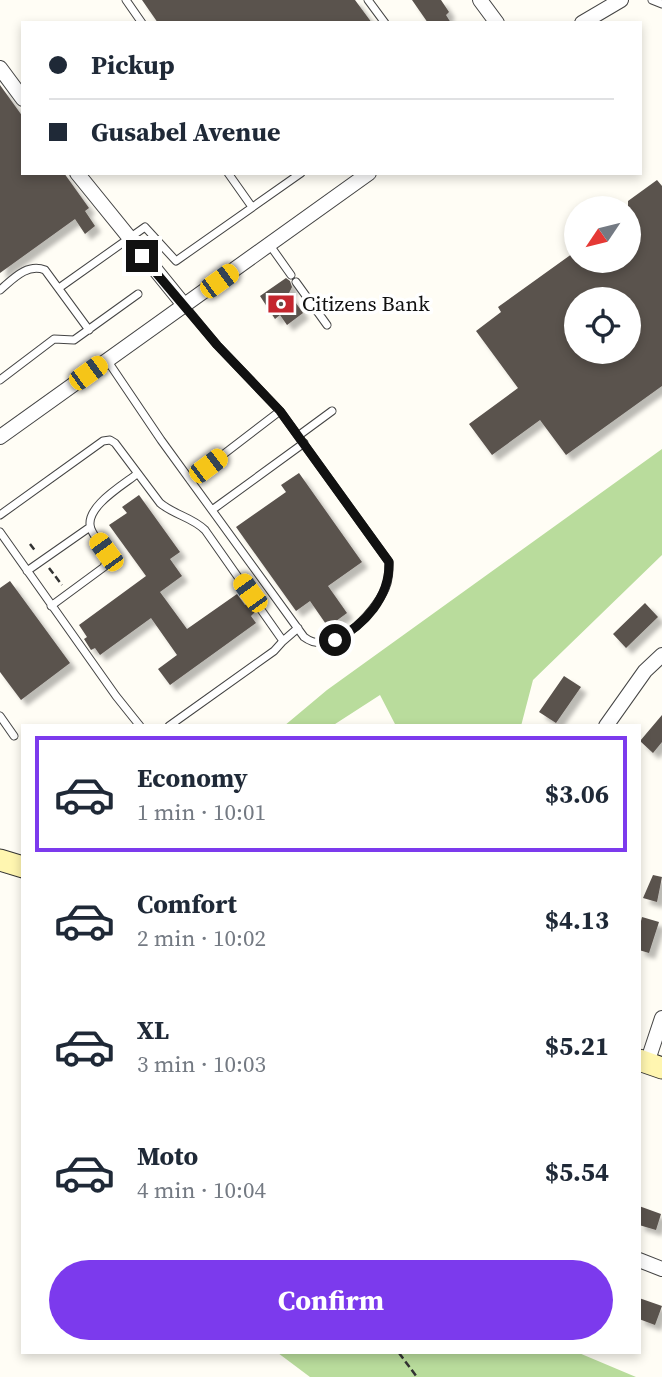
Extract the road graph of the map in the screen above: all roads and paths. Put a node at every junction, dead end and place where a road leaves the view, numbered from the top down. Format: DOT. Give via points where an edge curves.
graph roads {
  1 [pos="126,0"];
  2 [pos="368,0"];
  3 [pos="480,0"];
  4 [pos="621,0"];
  5 [pos="652,0"];
  6 [pos="662,4"];
  7 [pos="141,21"];
  8 [pos="384,21"];
  9 [pos="496,21"];
  10 [pos="585,21"];
  11 [pos="0,68"];
  12 [pos="21,96"];
  13 [pos="78,175"];
  14 [pos="229,175"];
  15 [pos="298,175"];
  16 [pos="366,175"];
  17 [pos="253,207"];
  18 [pos="129,239"];
  19 [pos="269,244"];
  20 [pos="291,275"];
  21 [pos="296,282"];
  22 [pos="59,288"];
  23 [pos="0,290"];
  24 [pos="138,294"];
  25 [pos="184,305"];
  26 [pos="327,325"];
  27 [pos="89,330"];
  28 [pos="106,359"];
  29 [pos="1,376"];
  30 [pos="280,411"];
  31 [pos="332,411"];
  32 [pos="298,436"];
  33 [pos="0,438"];
  34 [pos="304,443"];
  35 [pos="138,474"];
  36 [pos="190,480"];
  37 [pos="212,510"];
  38 [pos="0,515"];
  39 [pos="90,527"];
  40 [pos="0,532"];
  41 [pos="30,544"];
  42 [pos="38,554"];
  43 [pos="49,568"];
  44 [pos="27,571"];
  45 [pos="63,586"];
  46 [pos="51,606"];
  47 [pos="298,628"];
  48 [pos="283,640"];
  49 [pos="662,655"];
  50 [pos="0,716"];
  51 [pos="138,724"];
  52 [pos="172,724"];
  53 [pos="607,724"];
  54 [pos="14,736"];
  55 [pos="0,860"];
  56 [pos="21,866"];
  57 [pos="662,1018"];
  58 [pos="649,1063"];
  59 [pos="641,1261"];
  60 [pos="662,1269"];
  61 [pos="399,1354"];
  62 [pos="417,1377"];
  1 -- 7 [label="lane"];
  2 -- 8 [label="lane"];
  3 -- 9 [label="street"];
  4 -- 10 [label="street"];
  5 -- 6 [label="lane"];
  11 -- 12 [label="street"];
  13 -- 18 [label="street"];
  14 -- 17 [label="lane"];
  15 -- 17 [label="lane"];
  16 -- 19 [label="street"];
  17 -- 18 [label="lane" via="176,261 145,227"];
  18 -- 22 [label="lane"];
  18 -- 25 [label="street"];
  19 -- 20 [label="lane"];
  19 -- 25 [label="street"];
  21 -- 26 [label="lane"];
  22 -- 23 [label="lane" via="37,267 22,272"];
  22 -- 27 [label="lane"];
  24 -- 27 [label="lane"];
  25 -- 28 [label="street"];
  25 -- 30 [label="lane"];
  27 -- 29 [label="lane" via="74,340 54,339"];
  28 -- 33 [label="street"];
  28 -- 36 [label="lane"];
  30 -- 32 [label="lane"];
  30 -- 36 [label="lane"];
  31 -- 32 [label="lane"];
  32 -- 34 [label="lane"];
  34 -- 37 [label="lane"];
  34 -- 47 [label="lane" via="389,562 387,586 380,600 344,636 319,643 310,641"];
  35 -- 38 [label="lane" via="115,443 103,441"];
  35 -- 39 [label="lane" via="97,506"];
  35 -- 48 [label="lane" via="168,510 194,520 205,530"];
  36 -- 37 [label="lane"];
  37 -- 47 [label="lane"];
  39 -- 44 [label="lane"];
  39 -- 46 [label="lane" via="108,562"];
  40 -- 44 [label="lane"];
  41 -- 42 [label="path"];
  43 -- 45 [label="path"];
  44 -- 46 [label="lane"];
  46 -- 51 [label="lane"];
  47 -- 48 [label="lane"];
  48 -- 52 [label="lane" via="274,652"];
  49 -- 53 [label="street"];
  50 -- 54 [label="lane"];
  55 -- 56 [label="main road"];
  57 -- 58 [label="street"];
  59 -- 60 [label="street"];
  61 -- 62 [label="path"];
}
